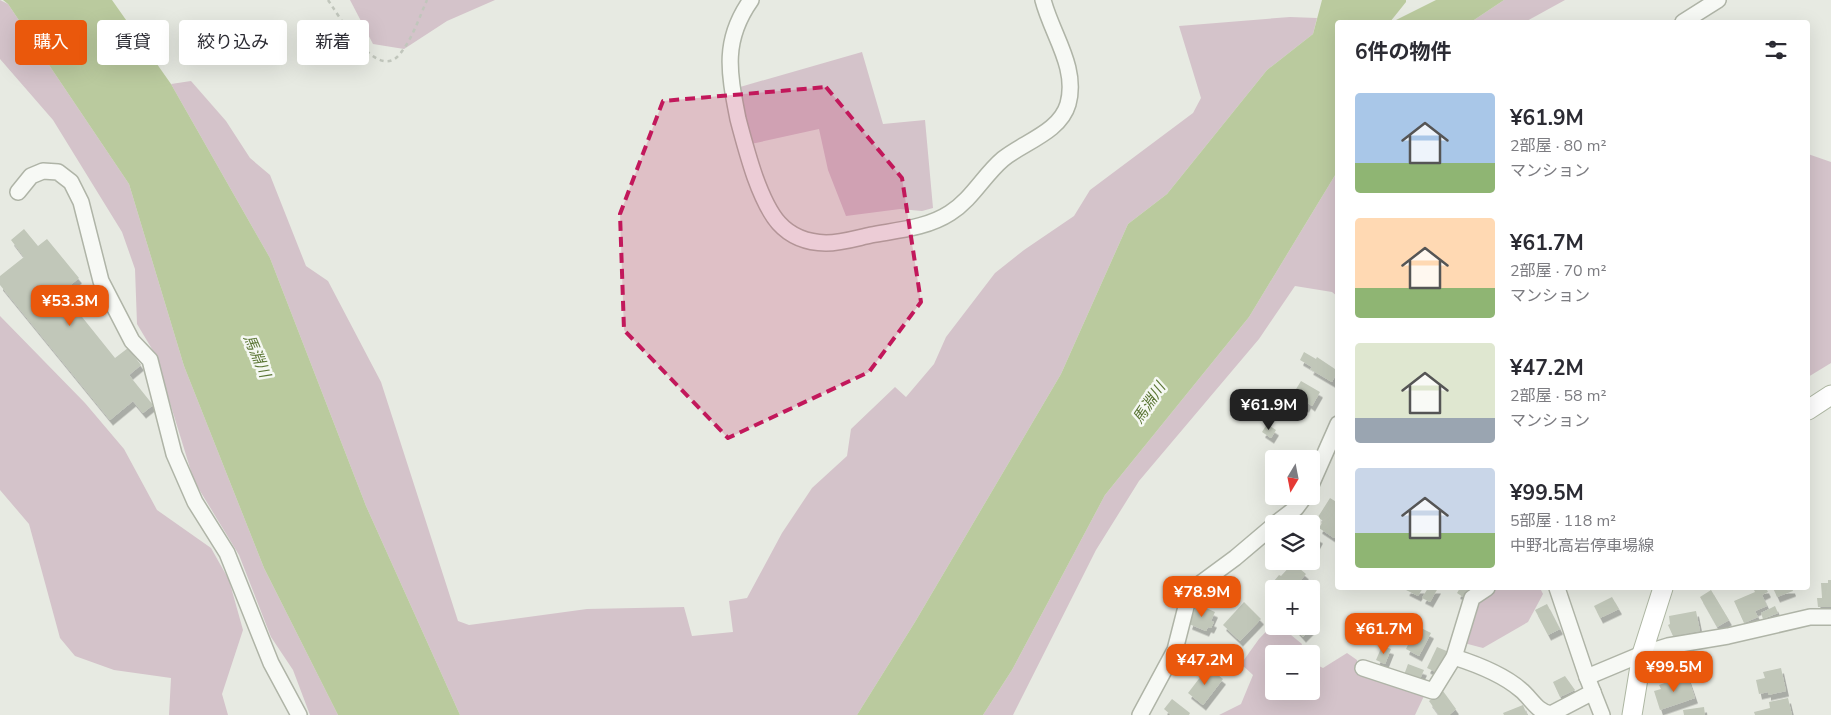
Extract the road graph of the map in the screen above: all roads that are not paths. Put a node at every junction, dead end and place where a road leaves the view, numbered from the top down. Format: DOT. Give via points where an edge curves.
graph roads {
  1 [pos="751,0"];
  2 [pos="1043,0"];
  3 [pos="1718,0"];
  4 [pos="1686,20"];
  5 [pos="18,192"];
  6 [pos="1831,396"];
  7 [pos="1810,409"];
  8 [pos="1335,431"];
  9 [pos="1320,465"];
  10 [pos="1298,505"];
  11 [pos="1286,515"];
  12 [pos="1265,532"];
  13 [pos="1484,590"];
  14 [pos="1558,590"];
  15 [pos="1662,590"];
  16 [pos="1831,616"];
  17 [pos="1642,654"];
  18 [pos="1454,657"];
  19 [pos="1363,668"];
  20 [pos="1586,677"];
  21 [pos="1593,692"];
  22 [pos="299,715"];
  23 [pos="1140,715"];
  24 [pos="1602,715"];
  25 [pos="1632,715"];
  1 -- 2 [label="street" via="734,33 729,60 730,78 749,160 774,219 799,237 828,243 920,226 939,219 966,201 996,165 1049,130 1062,117 1071,84 1069,69"];
  3 -- 4 [label="street"];
  5 -- 22 [label="street" via="31,176 43,171 58,172 71,182 82,202 101,281 132,341 150,360 174,454 195,502 228,553 271,663"];
  6 -- 7 [label="main road"];
  8 -- 9 [label="street"];
  10 -- 11 [label="street"];
  12 -- 23 [label="street" via="1197,586 1188,599 1175,650"];
  13 -- 18 [label="street" via="1472,598"];
  14 -- 20 [label="street"];
  15 -- 17 [label="main road"];
  16 -- 17 [label="street" via="1810,616"];
  17 -- 20 [label="street"];
  17 -- 25 [label="main road"];
  18 -- 19 [label="street" via="1433,692"];
  18 -- 21 [label="street" via="1491,672 1520,689 1543,713 1551,714"];
  20 -- 21 [label="street"];
  21 -- 24 [label="street"];
}
